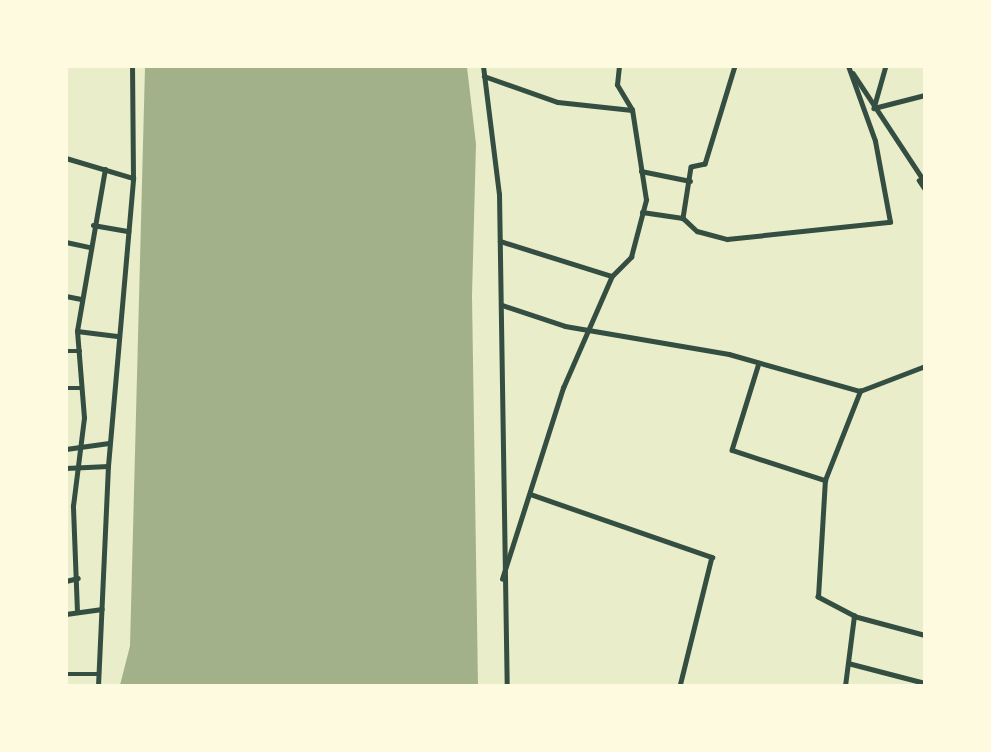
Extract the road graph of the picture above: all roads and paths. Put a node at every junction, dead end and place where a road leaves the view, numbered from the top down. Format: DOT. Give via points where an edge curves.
graph roads {
  1 [pos="132,66"];
  2 [pos="484,66"];
  3 [pos="619,66"];
  4 [pos="736,66"];
  5 [pos="848,66"];
  6 [pos="886,66"];
  7 [pos="484,76"];
  8 [pos="925,95"];
  9 [pos="874,108"];
  10 [pos="632,110"];
  11 [pos="66,158"];
  12 [pos="912,167"];
  13 [pos="105,169"];
  14 [pos="641,171"];
  15 [pos="133,178"];
  16 [pos="690,181"];
  17 [pos="925,182"];
  18 [pos="925,189"];
  19 [pos="642,212"];
  20 [pos="683,218"];
  21 [pos="93,225"];
  22 [pos="128,231"];
  23 [pos="500,241"];
  24 [pos="66,242"];
  25 [pos="89,247"];
  26 [pos="612,276"];
  27 [pos="66,296"];
  28 [pos="80,299"];
  29 [pos="502,304"];
  30 [pos="590,330"];
  31 [pos="77,331"];
  32 [pos="117,336"];
  33 [pos="66,351"];
  34 [pos="80,351"];
  35 [pos="759,363"];
  36 [pos="925,366"];
  37 [pos="66,388"];
  38 [pos="82,388"];
  39 [pos="860,391"];
  40 [pos="109,443"];
  41 [pos="82,448"];
  42 [pos="66,449"];
  43 [pos="108,466"];
  44 [pos="66,467"];
  45 [pos="81,468"];
  46 [pos="825,480"];
  47 [pos="530,494"];
  48 [pos="70,514"];
  49 [pos="78,578"];
  50 [pos="502,579"];
  51 [pos="66,581"];
  52 [pos="102,610"];
  53 [pos="77,612"];
  54 [pos="66,614"];
  55 [pos="854,616"];
  56 [pos="925,635"];
  57 [pos="848,663"];
  58 [pos="66,674"];
  59 [pos="99,674"];
  60 [pos="925,684"];
  61 [pos="98,685"];
  62 [pos="507,685"];
  63 [pos="680,685"];
  64 [pos="845,685"];
  1 -- 15 [label="street"];
  2 -- 7 [label="street"];
  3 -- 10 [label="street" via="617,85"];
  4 -- 16 [label="street" via="705,164 691,167"];
  5 -- 9 [label="street"];
  5 -- 20 [label="street" via="875,141 890,222 727,239 697,231"];
  6 -- 9 [label="street"];
  7 -- 10 [label="street" via="570,105"];
  7 -- 23 [label="street"];
  8 -- 9 [label="street"];
  9 -- 12 [label="street"];
  10 -- 14 [label="street"];
  11 -- 13 [label="street"];
  12 -- 17 [label="street"];
  12 -- 18 [label="street"];
  13 -- 15 [label="street"];
  13 -- 21 [label="street"];
  14 -- 16 [label="street"];
  14 -- 19 [label="street"];
  15 -- 22 [label="street"];
  16 -- 20 [label="street"];
  19 -- 20 [label="street"];
  19 -- 26 [label="street" via="631,257"];
  21 -- 22 [label="street"];
  21 -- 25 [label="street"];
  22 -- 32 [label="street"];
  23 -- 26 [label="street"];
  23 -- 29 [label="street"];
  24 -- 25 [label="street"];
  25 -- 28 [label="street"];
  26 -- 30 [label="street"];
  27 -- 28 [label="street"];
  28 -- 31 [label="street"];
  29 -- 30 [label="street"];
  29 -- 50 [label="street"];
  30 -- 35 [label="street"];
  30 -- 47 [label="street" via="563,388"];
  31 -- 32 [label="street"];
  31 -- 34 [label="street"];
  32 -- 40 [label="street"];
  33 -- 34 [label="street"];
  34 -- 38 [label="street"];
  35 -- 39 [label="street"];
  35 -- 46 [label="street" via="732,450"];
  36 -- 39 [label="street"];
  37 -- 38 [label="street"];
  38 -- 41 [label="street"];
  39 -- 46 [label="street"];
  40 -- 41 [label="street"];
  40 -- 43 [label="street"];
  41 -- 42 [label="street"];
  41 -- 45 [label="street"];
  43 -- 45 [label="street"];
  43 -- 52 [label="street"];
  44 -- 45 [label="street"];
  45 -- 48 [label="street"];
  46 -- 55 [label="street" via="818,597"];
  47 -- 50 [label="street"];
  47 -- 63 [label="street" via="712,557"];
  48 -- 49 [label="street"];
  49 -- 51 [label="street"];
  49 -- 53 [label="street"];
  50 -- 62 [label="street"];
  52 -- 53 [label="street"];
  52 -- 59 [label="street"];
  53 -- 54 [label="street"];
  55 -- 56 [label="street"];
  55 -- 57 [label="street"];
  57 -- 60 [label="street"];
  57 -- 64 [label="street"];
  58 -- 59 [label="street"];
  59 -- 61 [label="street"];
}
